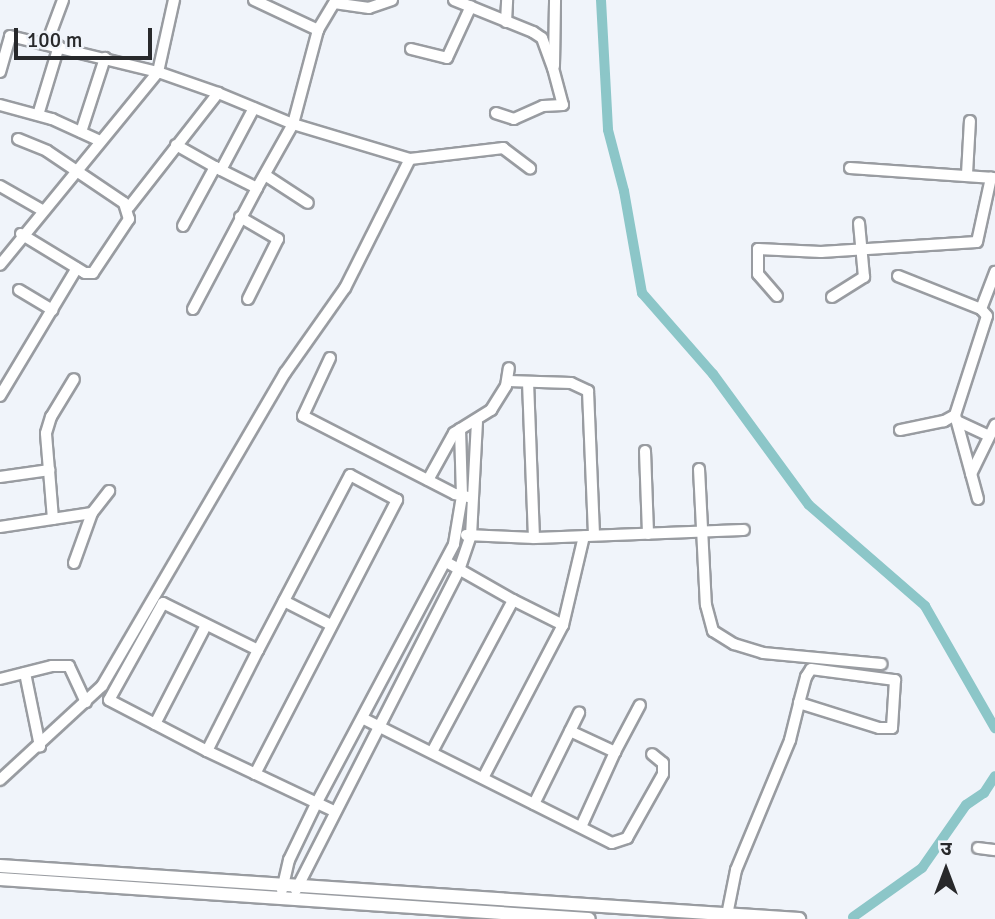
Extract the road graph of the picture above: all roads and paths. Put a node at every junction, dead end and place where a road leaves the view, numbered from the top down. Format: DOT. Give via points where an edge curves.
graph roads {
  1 [pos="63,0"];
  2 [pos="174,0"];
  3 [pos="254,0"];
  4 [pos="392,0"];
  5 [pos="508,0"];
  6 [pos="555,0"];
  7 [pos="463,2"];
  8 [pos="506,22"];
  9 [pos="318,30"];
  10 [pos="5,36"];
  11 [pos="47,43"];
  12 [pos="59,46"];
  13 [pos="411,50"];
  14 [pos="105,58"];
  15 [pos="553,68"];
  16 [pos="0,72"];
  17 [pos="158,72"];
  18 [pos="218,93"];
  19 [pos="0,105"];
  20 [pos="254,108"];
  21 [pos="496,113"];
  22 [pos="38,115"];
  23 [pos="970,121"];
  24 [pos="293,124"];
  25 [pos="81,132"];
  26 [pos="18,139"];
  27 [pos="100,141"];
  28 [pos="176,145"];
  29 [pos="410,159"];
  30 [pos="530,168"];
  31 [pos="850,168"];
  32 [pos="76,169"];
  33 [pos="218,169"];
  34 [pos="967,174"];
  35 [pos="265,175"];
  36 [pos="993,178"];
  37 [pos="0,186"];
  38 [pos="257,188"];
  39 [pos="308,202"];
  40 [pos="129,207"];
  41 [pos="41,210"];
  42 [pos="240,217"];
  43 [pos="859,223"];
  44 [pos="183,226"];
  45 [pos="21,234"];
  46 [pos="863,249"];
  47 [pos="0,265"];
  48 [pos="77,268"];
  49 [pos="995,272"];
  50 [pos="898,276"];
  51 [pos="19,290"];
  52 [pos="777,296"];
  53 [pos="832,297"];
  54 [pos="248,299"];
  55 [pos="193,309"];
  56 [pos="981,309"];
  57 [pos="52,310"];
  58 [pos="330,358"];
  59 [pos="509,368"];
  60 [pos="74,379"];
  61 [pos="508,381"];
  62 [pos="528,382"];
  63 [pos="0,396"];
  64 [pos="956,418"];
  65 [pos="477,422"];
  66 [pos="995,425"];
  67 [pos="460,429"];
  68 [pos="900,430"];
  69 [pos="989,436"];
  70 [pos="645,451"];
  71 [pos="699,469"];
  72 [pos="50,470"];
  73 [pos="971,474"];
  74 [pos="0,477"];
  75 [pos="428,481"];
  76 [pos="109,491"];
  77 [pos="462,496"];
  78 [pos="475,498"];
  79 [pos="978,499"];
  80 [pos="92,513"];
  81 [pos="53,519"];
  82 [pos="0,527"];
  83 [pos="744,530"];
  84 [pos="704,531"];
  85 [pos="458,533"];
  86 [pos="648,534"];
  87 [pos="471,536"];
  88 [pos="589,536"];
  89 [pos="534,538"];
  90 [pos="446,562"];
  91 [pos="74,563"];
  92 [pos="458,570"];
  93 [pos="513,600"];
  94 [pos="284,601"];
  95 [pos="206,625"];
  96 [pos="331,625"];
  97 [pos="563,625"];
  98 [pos="258,650"];
  99 [pos="881,664"];
  100 [pos="25,673"];
  101 [pos="0,680"];
  102 [pos="86,702"];
  103 [pos="799,703"];
  104 [pos="640,705"];
  105 [pos="579,713"];
  106 [pos="364,719"];
  107 [pos="155,724"];
  108 [pos="377,726"];
  109 [pos="570,731"];
  110 [pos="40,746"];
  111 [pos="207,751"];
  112 [pos="432,752"];
  113 [pos="615,752"];
  114 [pos="652,754"];
  115 [pos="255,774"];
  116 [pos="483,778"];
  117 [pos="0,780"];
  118 [pos="316,804"];
  119 [pos="534,804"];
  120 [pos="334,811"];
  121 [pos="581,827"];
  122 [pos="978,848"];
  123 [pos="995,850"];
  124 [pos="0,866"];
  125 [pos="0,879"];
  126 [pos="282,891"];
  127 [pos="296,892"];
  128 [pos="727,915"];
  129 [pos="589,919"];
  130 [pos="799,919"];
  1 -- 11 [label="street"];
  2 -- 17 [label="street"];
  3 -- 9 [label="street"];
  4 -- 9 [label="street" via="369,8 334,3"];
  5 -- 8 [label="street"];
  6 -- 15 [label="street"];
  7 -- 8 [label="street"];
  7 -- 13 [label="street" via="447,58"];
  8 -- 15 [label="street" via="542,38"];
  9 -- 24 [label="street"];
  10 -- 11 [label="street"];
  10 -- 16 [label="street"];
  11 -- 12 [label="street"];
  12 -- 14 [label="street"];
  12 -- 22 [label="street"];
  14 -- 17 [label="street"];
  14 -- 25 [label="street"];
  15 -- 21 [label="street" via="563,105 543,106 514,119"];
  17 -- 18 [label="street"];
  17 -- 27 [label="street"];
  18 -- 20 [label="street"];
  18 -- 28 [label="street"];
  19 -- 22 [label="street"];
  20 -- 24 [label="street"];
  20 -- 33 [label="street"];
  22 -- 25 [label="street"];
  23 -- 34 [label="street"];
  24 -- 29 [label="street"];
  24 -- 35 [label="street"];
  25 -- 27 [label="street"];
  26 -- 32 [label="street"];
  27 -- 32 [label="street"];
  28 -- 33 [label="street"];
  28 -- 40 [label="street"];
  29 -- 30 [label="street" via="494,147 513,154"];
  29 -- 102 [label="street" via="345,288 285,373 102,686"];
  31 -- 34 [label="street"];
  32 -- 40 [label="street"];
  32 -- 41 [label="street"];
  33 -- 38 [label="street"];
  33 -- 44 [label="street"];
  34 -- 36 [label="street"];
  35 -- 38 [label="street"];
  35 -- 39 [label="street"];
  36 -- 46 [label="street" via="976,242"];
  37 -- 41 [label="street"];
  38 -- 42 [label="street"];
  40 -- 48 [label="street" via="128,225 93,273"];
  41 -- 45 [label="street"];
  42 -- 54 [label="street" via="278,239"];
  42 -- 55 [label="street"];
  43 -- 46 [label="street"];
  45 -- 47 [label="street"];
  45 -- 48 [label="street"];
  46 -- 52 [label="street" via="758,249 758,274"];
  46 -- 53 [label="street" via="864,277"];
  48 -- 57 [label="street"];
  49 -- 56 [label="street"];
  50 -- 56 [label="street"];
  51 -- 57 [label="street"];
  56 -- 64 [label="street" via="986,325"];
  57 -- 63 [label="street"];
  58 -- 75 [label="street" via="303,416"];
  59 -- 61 [label="street"];
  60 -- 72 [label="street" via="51,416 46,442"];
  61 -- 62 [label="street"];
  61 -- 65 [label="street" via="491,410"];
  62 -- 88 [label="street" via="571,383 588,391"];
  62 -- 89 [label="street"];
  64 -- 68 [label="street"];
  64 -- 69 [label="street"];
  64 -- 73 [label="street"];
  65 -- 67 [label="street"];
  65 -- 78 [label="street"];
  66 -- 69 [label="street"];
  67 -- 75 [label="street" via="448,439"];
  67 -- 77 [label="street"];
  69 -- 73 [label="street"];
  70 -- 86 [label="street"];
  71 -- 84 [label="street"];
  72 -- 74 [label="street"];
  72 -- 81 [label="street"];
  73 -- 79 [label="street"];
  75 -- 77 [label="street"];
  76 -- 80 [label="street"];
  77 -- 78 [label="street"];
  77 -- 85 [label="street"];
  78 -- 87 [label="street"];
  80 -- 81 [label="street"];
  80 -- 91 [label="street"];
  81 -- 82 [label="street"];
  83 -- 84 [label="street"];
  84 -- 86 [label="street"];
  84 -- 99 [label="street" via="709,624 723,638 788,657"];
  85 -- 87 [label="street"];
  85 -- 90 [label="street"];
  86 -- 88 [label="street"];
  87 -- 89 [label="street"];
  87 -- 92 [label="street"];
  88 -- 89 [label="street"];
  88 -- 97 [label="street"];
  90 -- 92 [label="street"];
  90 -- 106 [label="street"];
  92 -- 93 [label="street"];
  92 -- 108 [label="street"];
  93 -- 97 [label="street"];
  93 -- 112 [label="street"];
  94 -- 96 [label="street"];
  94 -- 96 [label="street" via="350,475 397,500"];
  94 -- 98 [label="street"];
  95 -- 98 [label="street"];
  95 -- 107 [label="street"];
  95 -- 107 [label="street" via="163,603 109,700"];
  96 -- 115 [label="street"];
  97 -- 116 [label="street"];
  98 -- 111 [label="street"];
  100 -- 101 [label="street"];
  100 -- 102 [label="street" via="69,666"];
  100 -- 110 [label="street"];
  102 -- 110 [label="street"];
  103 -- 103 [label="street" via="806,677 819,667 895,680 892,728"];
  103 -- 128 [label="street" via="790,740 736,870"];
  104 -- 113 [label="street"];
  105 -- 109 [label="street"];
  106 -- 108 [label="street"];
  106 -- 118 [label="street"];
  107 -- 111 [label="street"];
  108 -- 112 [label="street"];
  108 -- 120 [label="street"];
  109 -- 113 [label="street"];
  109 -- 119 [label="street"];
  110 -- 117 [label="street"];
  111 -- 115 [label="street"];
  112 -- 116 [label="street"];
  113 -- 121 [label="street"];
  114 -- 121 [label="street" via="663,764 663,774 627,838 612,842"];
  115 -- 118 [label="street"];
  116 -- 119 [label="street"];
  118 -- 120 [label="street"];
  118 -- 126 [label="street" via="289,860"];
  119 -- 121 [label="street"];
  120 -- 127 [label="street"];
  122 -- 123 [label="street"];
  124 -- 126 [label="main road"];
  125 -- 126 [label="main road"];
  126 -- 127 [label="main road"];
  127 -- 128 [label="main road"];
  127 -- 129 [label="main road"];
  128 -- 130 [label="main road"];
}
